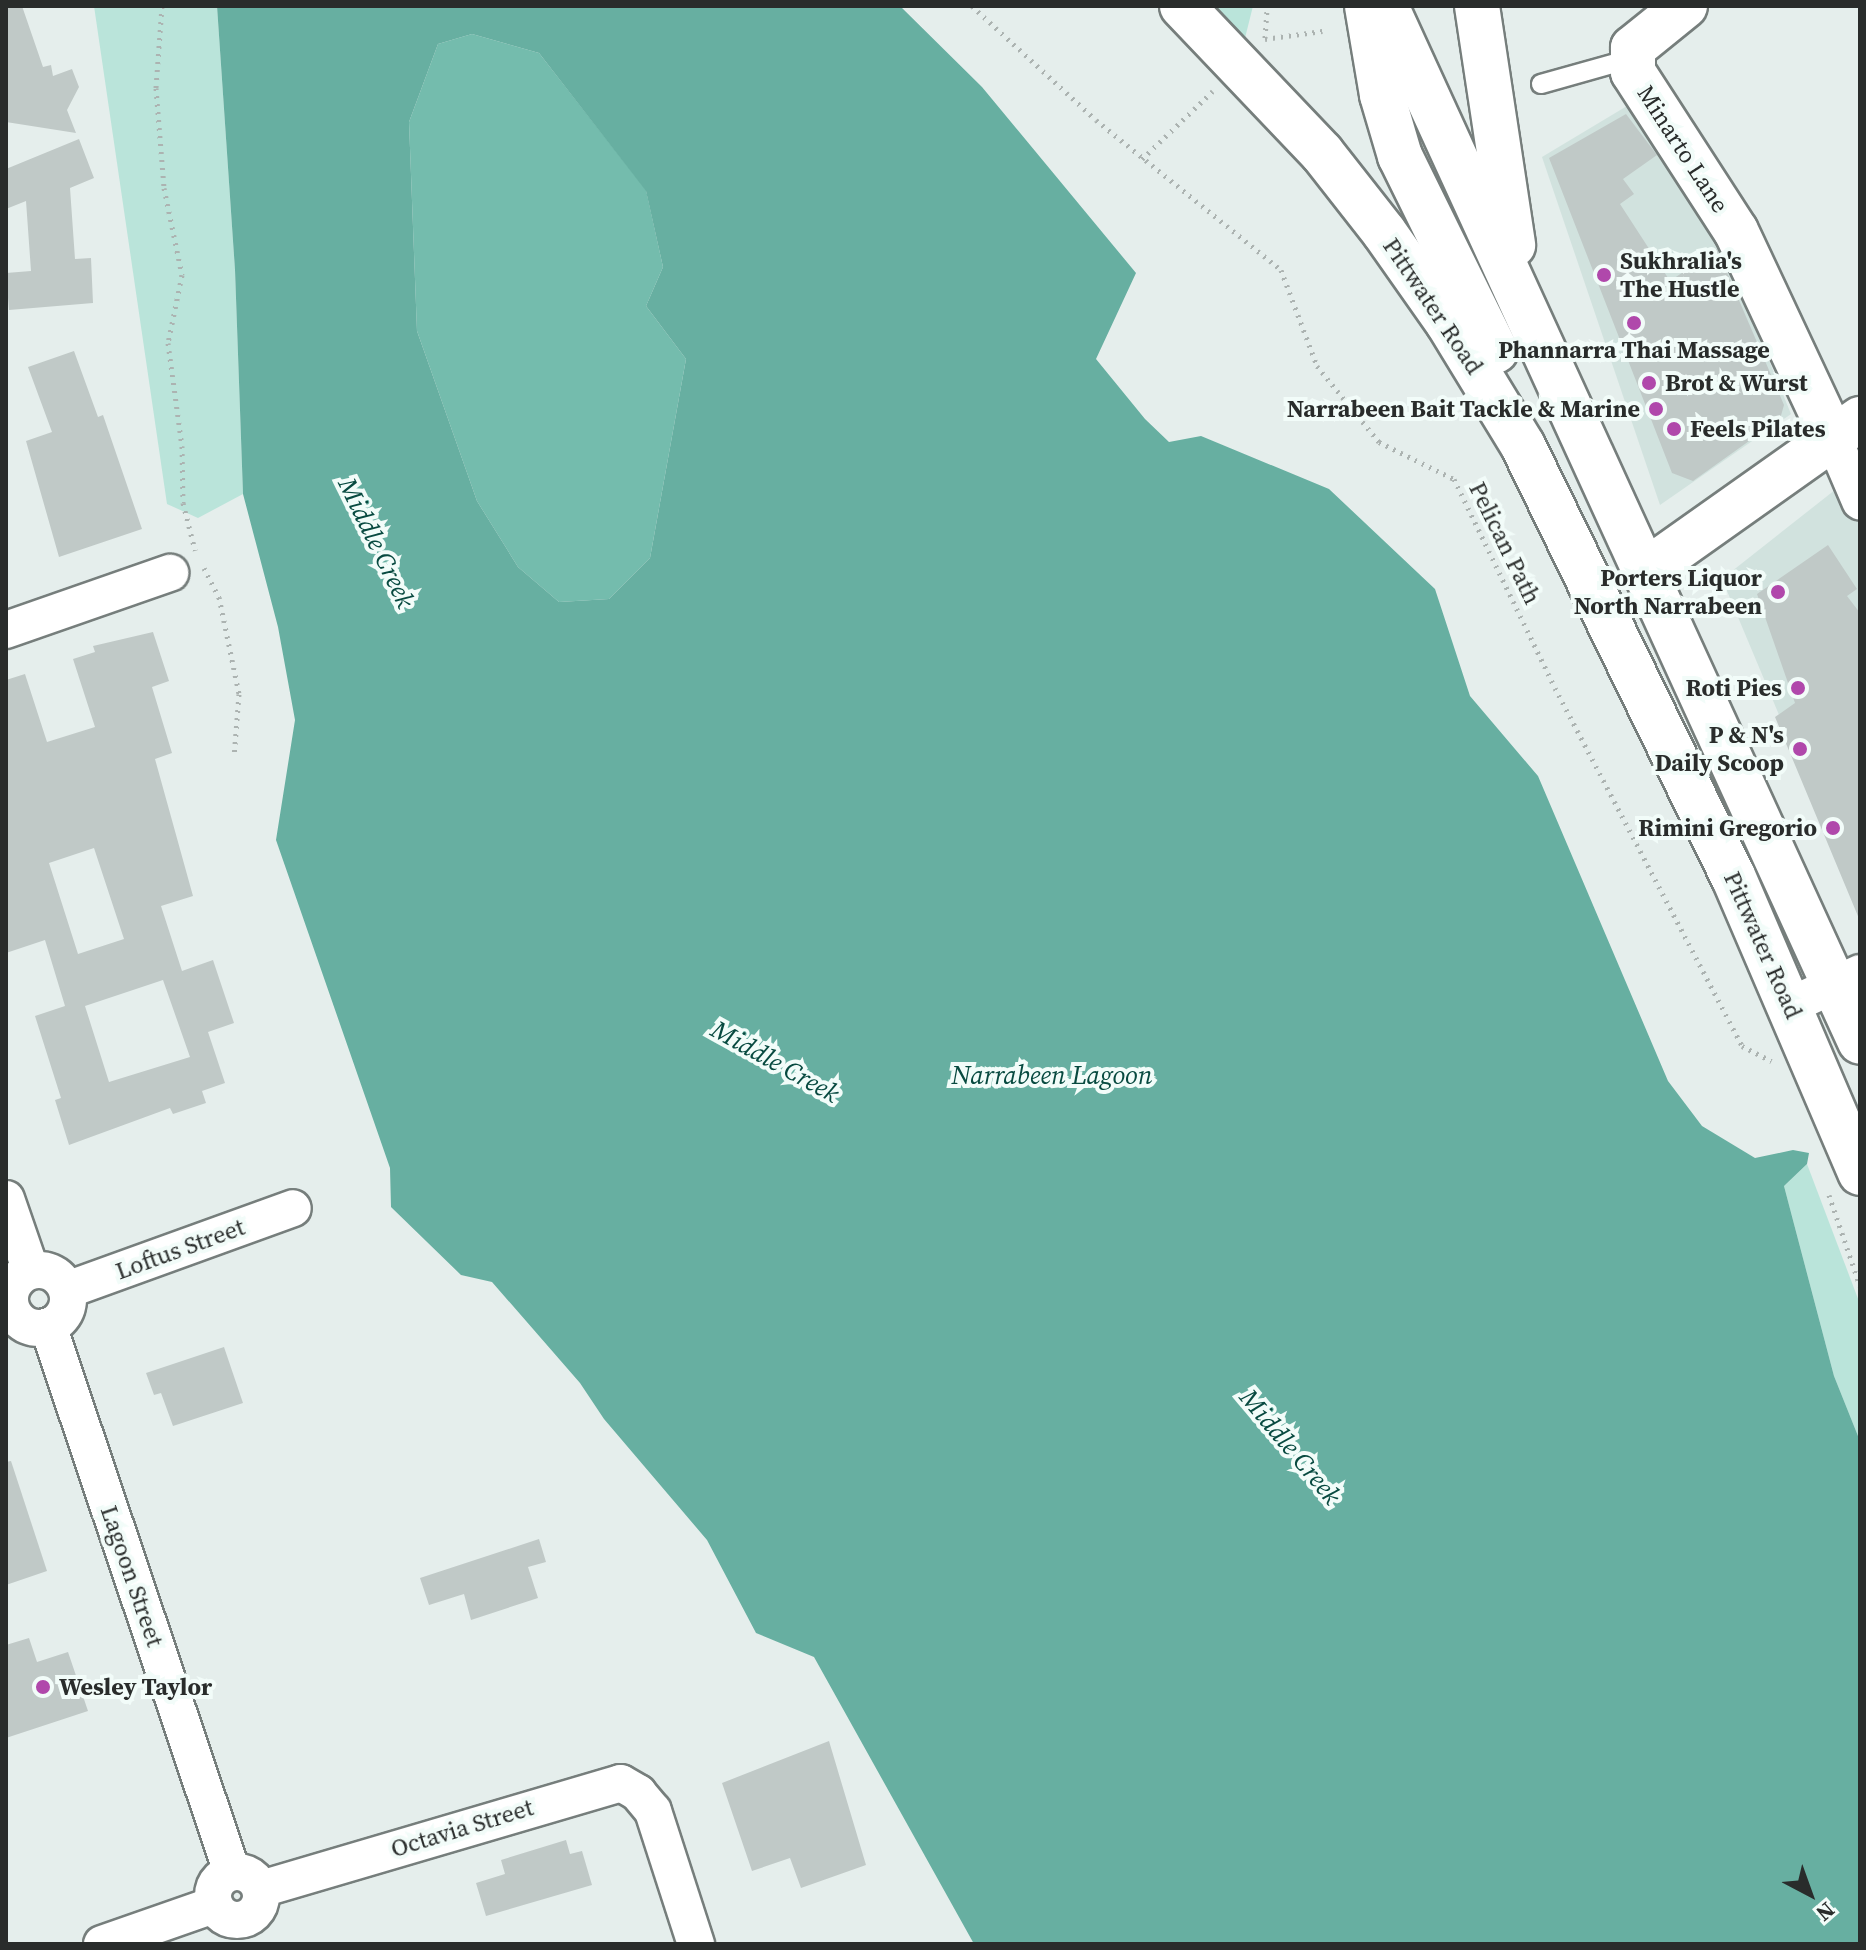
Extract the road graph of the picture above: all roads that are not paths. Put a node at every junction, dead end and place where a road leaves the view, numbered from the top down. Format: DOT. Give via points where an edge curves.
graph roads {
  1 [pos="1182,6"];
  2 [pos="1367,6"];
  3 [pos="1386,6"];
  4 [pos="1477,6"];
  5 [pos="1685,6"];
  6 [pos="1630,59"];
  7 [pos="1541,84"];
  8 [pos="1520,295"];
  9 [pos="1846,429"];
  10 [pos="1523,446"];
  11 [pos="1860,501"];
  12 [pos="183,562"];
  13 [pos="1644,572"];
  14 [pos="6,630"];
  15 [pos="1848,979"];
  16 [pos="1789,1006"];
  17 [pos="1860,1042"];
  18 [pos="1843,1180"];
  19 [pos="6,1199"];
  20 [pos="293,1208"];
  21 [pos="31,1271"];
  22 [pos="67,1290"];
  23 [pos="9,1309"];
  24 [pos="48,1326"];
  25 [pos="249,1906"];
  26 [pos="102,1944"];
  27 [pos="696,1944"];
  1 -- 10 [label="main road, Pittwater Road" via="1322,153 1384,232 1448,323"];
  2 -- 10 [label="main road" via="1382,95 1400,156 1500,358"];
  3 -- 8 [label="main road, Pittwater Road"];
  4 -- 8 [label="main road"];
  5 -- 6 [label="main road" via="1642,37"];
  6 -- 7 [label="lane"];
  6 -- 9 [label="main road, Minarto Lane" via="1633,72 1736,231"];
  8 -- 13 [label="main road, Pittwater Road"];
  9 -- 11 [label="street, Minarto Lane"];
  9 -- 13 [label="main road"];
  10 -- 16 [label="main road, Pittwater Road" via="1733,876"];
  12 -- 14 [label="street"];
  13 -- 15 [label="main road, Pittwater Road"];
  15 -- 16 [label="street"];
  15 -- 17 [label="main road, Pittwater Road"];
  16 -- 18 [label="main road, Pittwater Road"];
  19 -- 21 [label="street"];
  20 -- 22 [label="street, Loftus Street"];
  21 -- 22 [label="street" via="53,1273"];
  21 -- 23 [label="street" via="14,1285"];
  22 -- 24 [label="street" via="65,1312"];
  23 -- 24 [label="street" via="26,1324"];
  24 -- 25 [label="street, Lagoon Street"];
  25 -- 26 [label="street" via="230,1920 214,1905"];
  25 -- 27 [label="street, Octavia Street" via="604,1785 630,1787 653,1811"];
}
